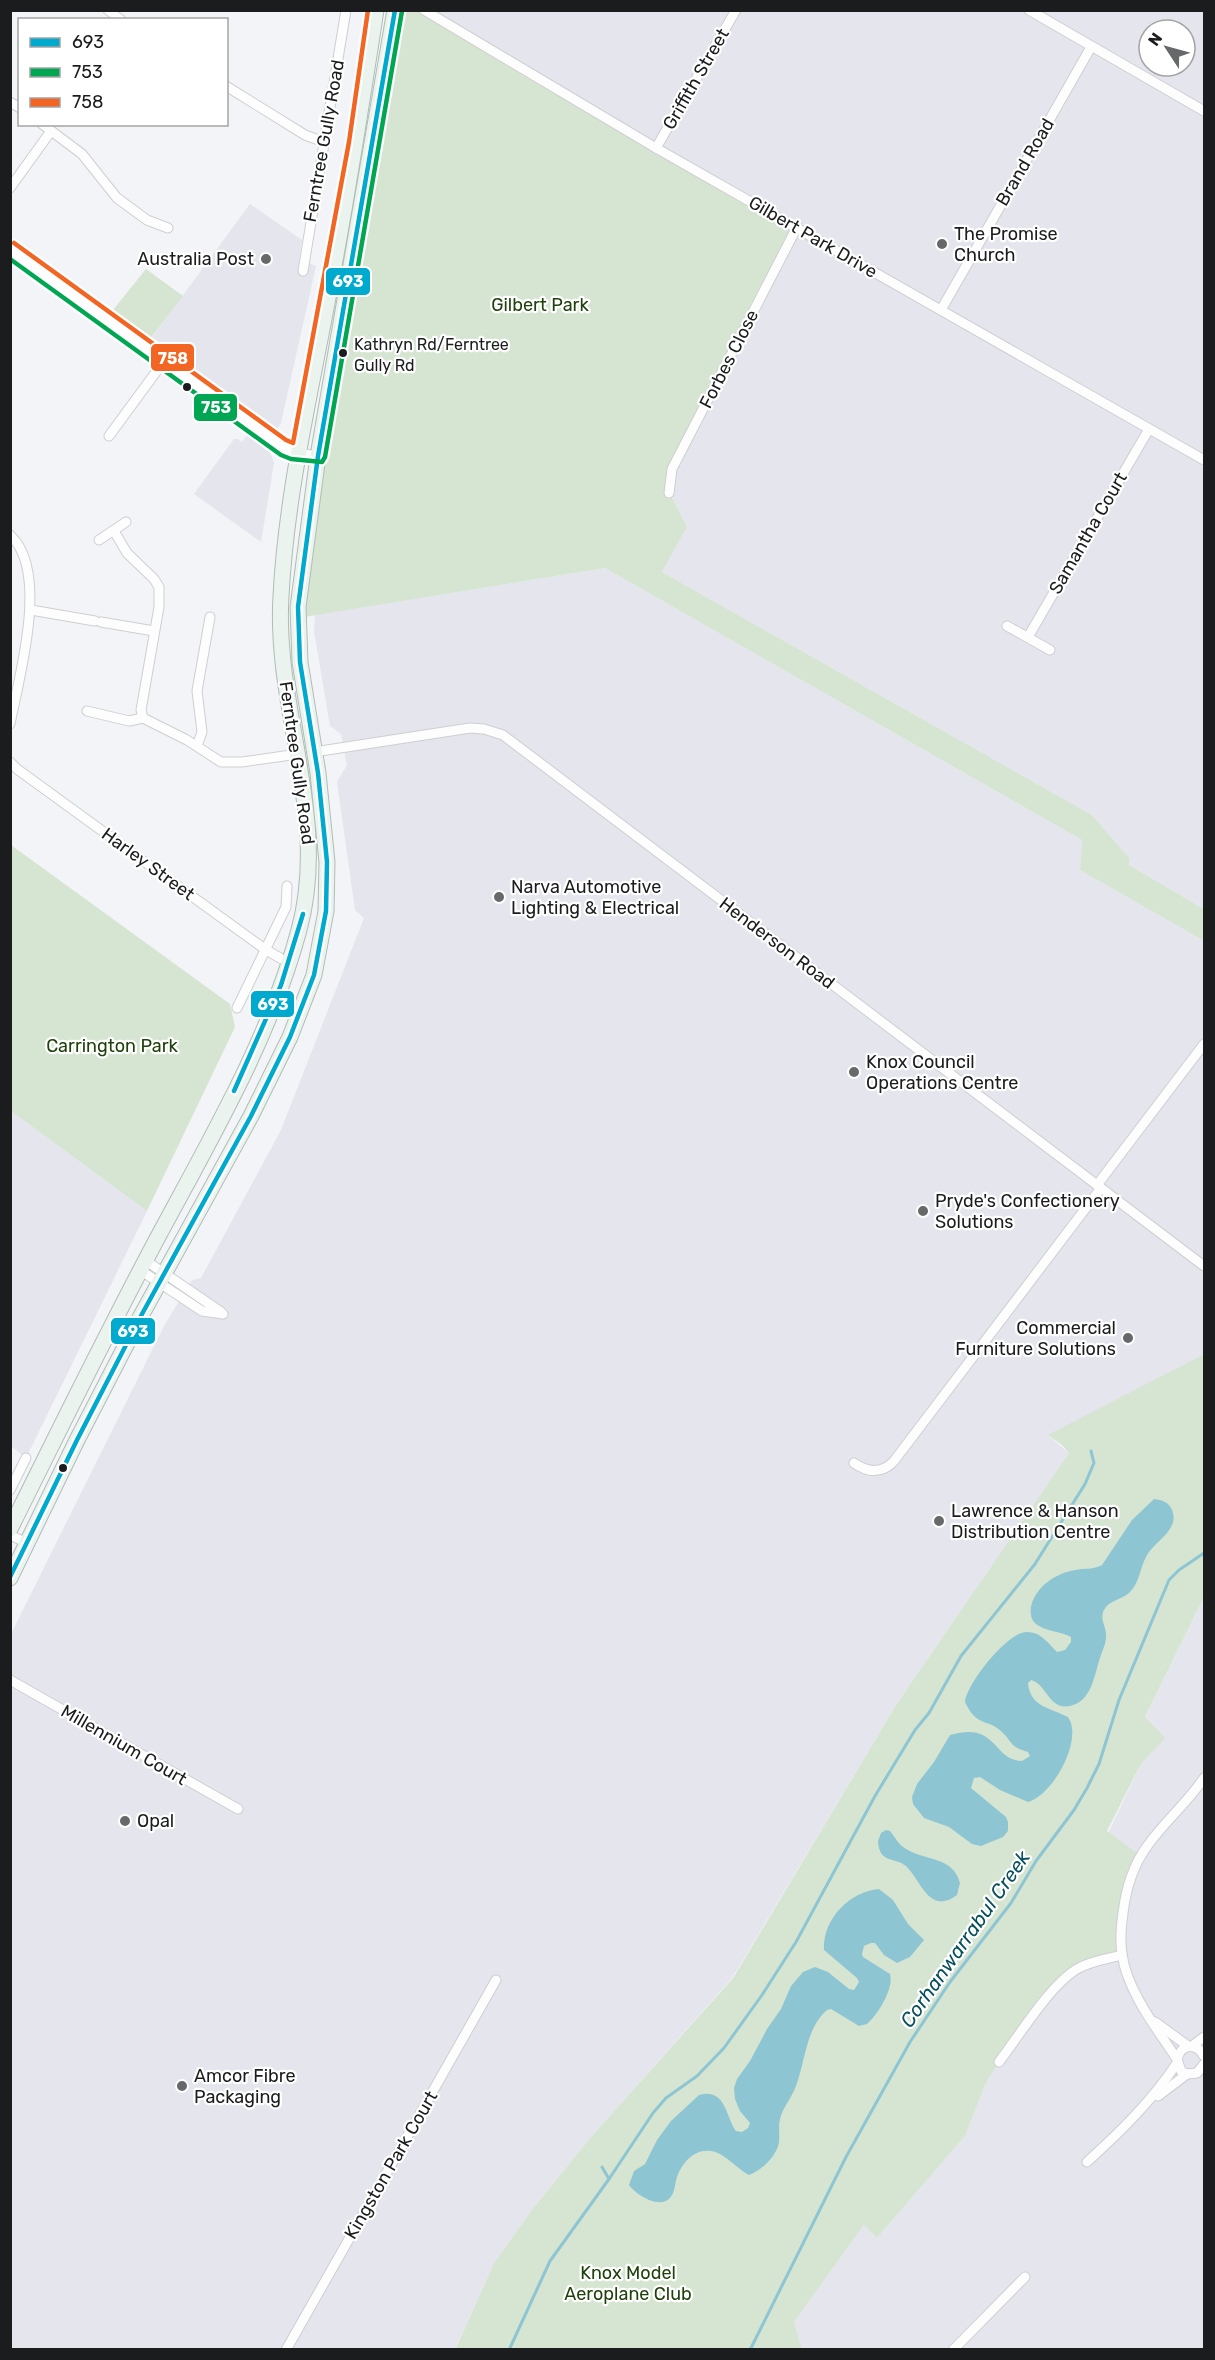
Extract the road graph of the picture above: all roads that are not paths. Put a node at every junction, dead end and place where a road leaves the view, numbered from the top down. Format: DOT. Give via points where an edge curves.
graph roads {
  1 [pos="346,10"];
  2 [pos="376,10"];
  3 [pos="395,10"];
  4 [pos="424,10"];
  5 [pos="736,10"];
  6 [pos="1029,10"];
  7 [pos="1091,46"];
  8 [pos="228,87"];
  9 [pos="1204,111"];
  10 [pos="45,126"];
  11 [pos="51,131"];
  12 [pos="324,142"];
  13 [pos="656,147"];
  14 [pos="10,188"];
  15 [pos="797,227"];
  16 [pos="168,228"];
  17 [pos="10,249"];
  18 [pos="303,271"];
  19 [pos="331,281"];
  20 [pos="348,284"];
  21 [pos="941,310"];
  22 [pos="164,361"];
  23 [pos="1149,429"];
  24 [pos="109,435"];
  25 [pos="299,453"];
  26 [pos="318,456"];
  27 [pos="1204,460"];
  28 [pos="669,493"];
  29 [pos="126,522"];
  30 [pos="114,531"];
  31 [pos="10,535"];
  32 [pos="99,540"];
  33 [pos="31,610"];
  34 [pos="210,617"];
  35 [pos="1007,626"];
  36 [pos="154,631"];
  37 [pos="1028,637"];
  38 [pos="1050,650"];
  39 [pos="87,711"];
  40 [pos="143,718"];
  41 [pos="10,724"];
  42 [pos="197,746"];
  43 [pos="314,752"];
  44 [pos="298,754"];
  45 [pos="10,762"];
  46 [pos="287,886"];
  47 [pos="266,950"];
  48 [pos="289,963"];
  49 [pos="314,975"];
  50 [pos="237,1008"];
  51 [pos="1204,1044"];
  52 [pos="1099,1187"];
  53 [pos="143,1265"];
  54 [pos="1204,1266"];
  55 [pos="161,1278"];
  56 [pos="26,1458"];
  57 [pos="854,1463"];
  58 [pos="10,1490"];
  59 [pos="12,1526"];
  60 [pos="27,1543"];
  61 [pos="10,1578"];
  62 [pos="11,1680"];
  63 [pos="1204,1778"];
  64 [pos="238,1809"];
  65 [pos="1122,1955"];
  66 [pos="496,1980"];
  67 [pos="1148,2017"];
  68 [pos="1204,2037"];
  69 [pos="1190,2046"];
  70 [pos="1204,2056"];
  71 [pos="1177,2061"];
  72 [pos="999,2062"];
  73 [pos="1204,2064"];
  74 [pos="1189,2074"];
  75 [pos="1204,2082"];
  76 [pos="1142,2109"];
  77 [pos="1087,2162"];
  78 [pos="1025,2277"];
  79 [pos="286,2349"];
  80 [pos="953,2349"];
  1 -- 12 [label="street, Ferntree Gully Road"];
  2 -- 19 [label="main road, Ferntree Gully Road"];
  3 -- 20 [label="main road, Ferntree Gully Road"];
  4 -- 13 [label="street, Gilbert Park Drive"];
  5 -- 13 [label="street, Griffith Street"];
  6 -- 7 [label="street"];
  7 -- 9 [label="street"];
  7 -- 21 [label="street, Brand Road"];
  8 -- 12 [label="street" via="305,135"];
  10 -- 11 [label="street"];
  11 -- 14 [label="street"];
  11 -- 16 [label="street" via="86,158 117,198 147,220"];
  12 -- 18 [label="street, Ferntree Gully Road"];
  13 -- 15 [label="street, Gilbert Park Drive"];
  15 -- 21 [label="street, Gilbert Park Drive"];
  15 -- 28 [label="street, Forbes Close" via="672,469"];
  17 -- 22 [label="street"];
  19 -- 20 [label="main road"];
  19 -- 25 [label="main road, Ferntree Gully Road"];
  20 -- 26 [label="main road, Ferntree Gully Road"];
  21 -- 23 [label="street, Gilbert Park Drive"];
  22 -- 24 [label="street"];
  22 -- 25 [label="street" via="282,447"];
  23 -- 27 [label="street, Gilbert Park Drive"];
  23 -- 37 [label="street, Samantha Court"];
  25 -- 26 [label="street"];
  25 -- 44 [label="main road, Ferntree Gully Road" via="280,609 284,674"];
  26 -- 43 [label="main road, Ferntree Gully Road" via="298,622"];
  29 -- 30 [label="street"];
  30 -- 32 [label="street"];
  30 -- 36 [label="street" via="127,554 159,587"];
  31 -- 33 [label="street" via="23,554"];
  33 -- 36 [label="street"];
  33 -- 41 [label="street"];
  34 -- 42 [label="street" via="197,691 202,732"];
  35 -- 37 [label="street"];
  36 -- 40 [label="street"];
  37 -- 38 [label="street"];
  39 -- 40 [label="street" via="129,721"];
  40 -- 42 [label="street"];
  42 -- 44 [label="street" via="226,763"];
  43 -- 44 [label="main road"];
  43 -- 49 [label="main road, Ferntree Gully Road" via="327,862 326,911"];
  43 -- 52 [label="street, Henderson Road" via="470,728 502,735"];
  44 -- 48 [label="main road, Ferntree Gully Road" via="308,815 309,871"];
  45 -- 47 [label="street, Harley Street"];
  46 -- 47 [label="street" via="286,907"];
  47 -- 48 [label="street, Harley Street"];
  47 -- 50 [label="street"];
  48 -- 49 [label="main road"];
  48 -- 53 [label="main road, Ferntree Gully Road" via="243,1072"];
  49 -- 55 [label="main road, Ferntree Gully Road" via="290,1037 251,1116"];
  51 -- 52 [label="street"];
  52 -- 54 [label="street, Henderson Road"];
  52 -- 57 [label="street" via="894,1461 877,1471"];
  53 -- 55 [label="street"];
  53 -- 59 [label="main road, Ferntree Gully Road"];
  55 -- 55 [label="street" via="223,1314 202,1311"];
  55 -- 60 [label="main road, Ferntree Gully Road"];
  56 -- 58 [label="street"];
  59 -- 60 [label="street"];
  59 -- 60 [label="street"];
  60 -- 61 [label="main road, Ferntree Gully Road"];
  62 -- 64 [label="street, Millennium Court"];
  63 -- 65 [label="street" via="1137,1862 1124,1904"];
  65 -- 67 [label="street"];
  65 -- 72 [label="street" via="1088,1964 1068,1976"];
  66 -- 79 [label="street, Kingston Park Court"];
  67 -- 69 [label="street"];
  67 -- 71 [label="street"];
  68 -- 69 [label="street"];
  69 -- 70 [label="street" via="1201,2050"];
  69 -- 71 [label="street" via="1182,2049"];
  71 -- 74 [label="street" via="1181,2071"];
  71 -- 76 [label="street"];
  73 -- 74 [label="street" via="1201,2071"];
  74 -- 75 [label="street"];
  74 -- 76 [label="street"];
  76 -- 77 [label="street"];
  78 -- 80 [label="street"];
}
